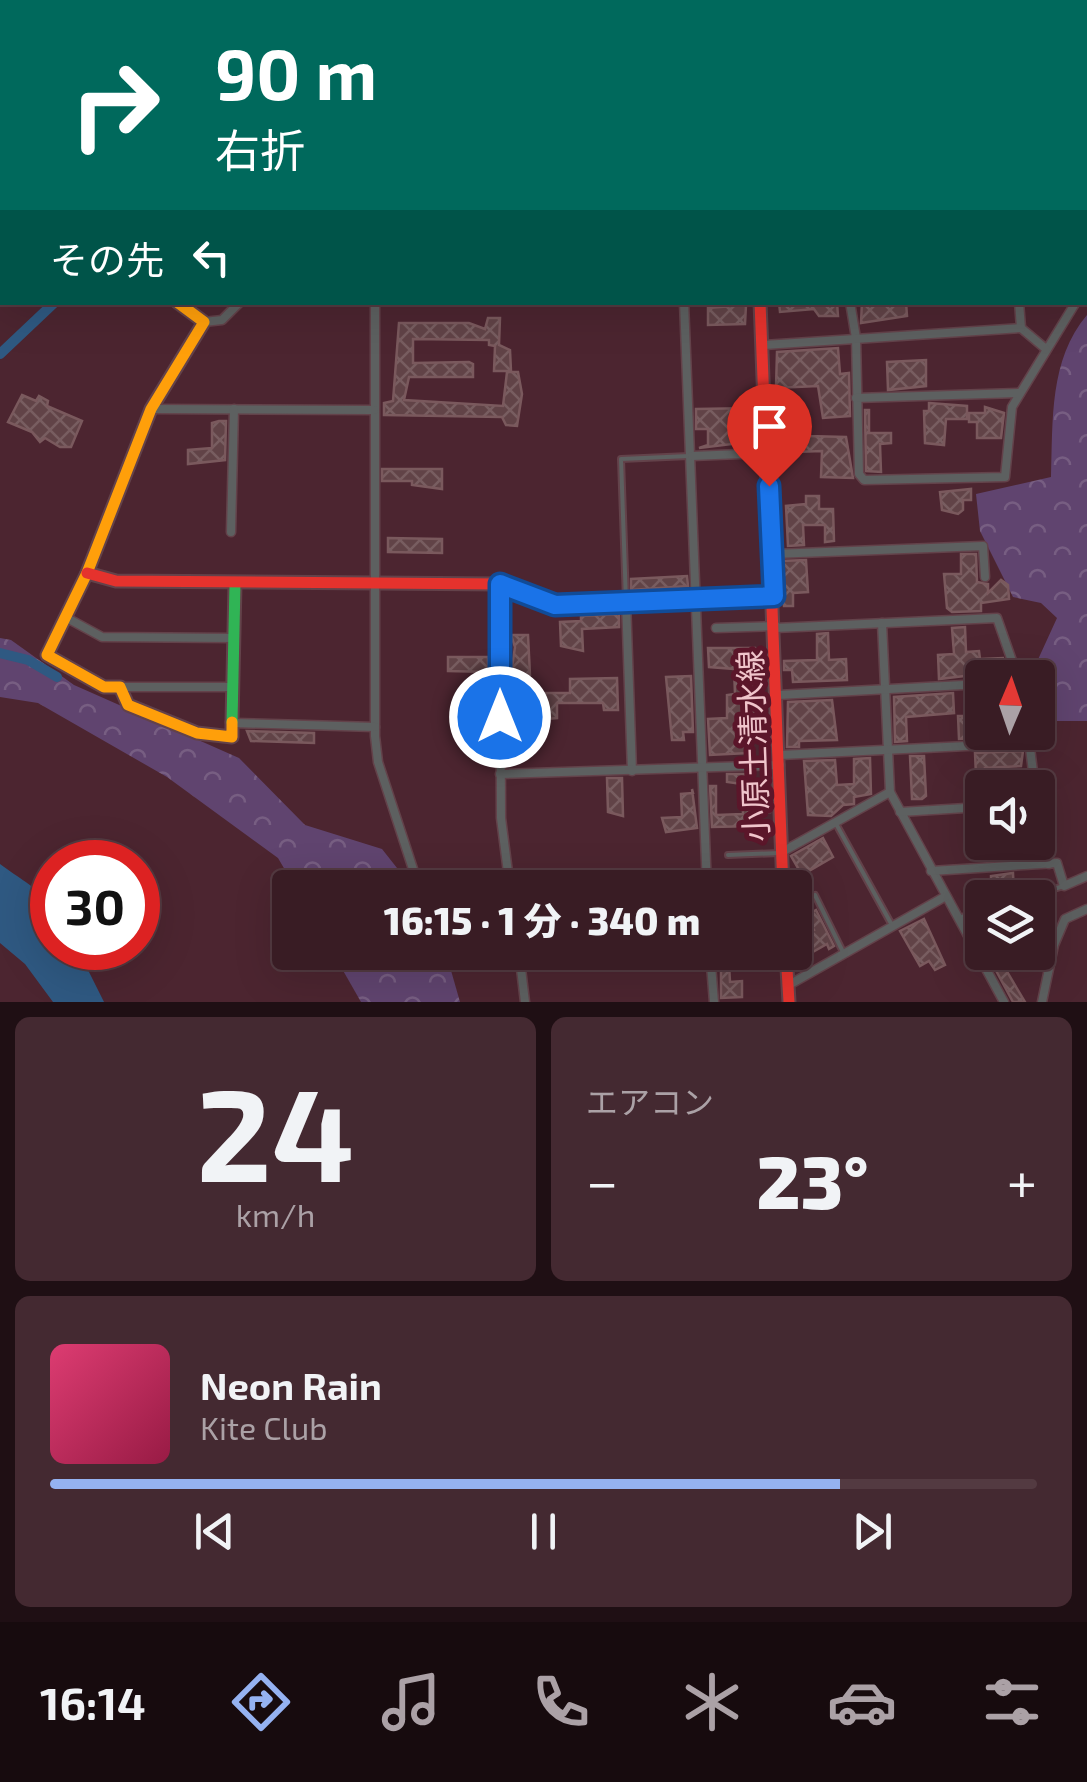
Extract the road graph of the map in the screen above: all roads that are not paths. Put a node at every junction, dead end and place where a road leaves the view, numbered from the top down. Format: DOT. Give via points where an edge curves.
graph roads {
  1 [pos="181,305"];
  2 [pos="237,305"];
  3 [pos="375,305"];
  4 [pos="684,305"];
  5 [pos="760,305"];
  6 [pos="850,305"];
  7 [pos="1019,305"];
  8 [pos="1074,305"];
  9 [pos="204,322"];
  10 [pos="1020,328"];
  11 [pos="856,338"];
  12 [pos="764,344"];
  13 [pos="1046,349"];
  14 [pos="1020,394"];
  15 [pos="856,398"];
  16 [pos="151,409"];
  17 [pos="234,410"];
  18 [pos="374,410"];
  19 [pos="768,453"];
  20 [pos="692,456"];
  21 [pos="231,532"];
  22 [pos="773,554"];
  23 [pos="87,573"];
  24 [pos="985,577"];
  25 [pos="235,584"];
  26 [pos="500,584"];
  27 [pos="374,585"];
  28 [pos="774,596"];
  29 [pos="698,599"];
  30 [pos="626,601"];
  31 [pos="67,618"];
  32 [pos="882,622"];
  33 [pos="776,627"];
  34 [pos="716,628"];
  35 [pos="234,638"];
  36 [pos="1012,660"];
  37 [pos="965,685"];
  38 [pos="120,686"];
  39 [pos="234,687"];
  40 [pos="886,689"];
  41 [pos="778,695"];
  42 [pos="234,723"];
  43 [pos="374,726"];
  44 [pos="965,744"];
  45 [pos="890,750"];
  46 [pos="780,760"];
  47 [pos="704,767"];
  48 [pos="632,771"];
  49 [pos="500,774"];
  50 [pos="890,792"];
  51 [pos="965,808"];
  52 [pos="900,812"];
  53 [pos="835,822"];
  54 [pos="782,852"];
  55 [pos="728,854"];
  56 [pos="1048,860"];
  57 [pos="1049,864"];
  58 [pos="414,869"];
  59 [pos="508,870"];
  60 [pos="707,870"];
  61 [pos="783,870"];
  62 [pos="931,871"];
  63 [pos="1087,876"];
  64 [pos="1064,886"];
  65 [pos="1055,889"];
  66 [pos="812,896"];
  67 [pos="946,896"];
  68 [pos="1087,908"];
  69 [pos="965,916"];
  70 [pos="959,918"];
  71 [pos="893,927"];
  72 [pos="845,954"];
  73 [pos="521,970"];
  74 [pos="711,970"];
  75 [pos="787,970"];
  76 [pos="788,986"];
  77 [pos="525,1002"];
  78 [pos="714,1002"];
  79 [pos="789,1002"];
  80 [pos="1004,1002"];
  81 [pos="1042,1002"];
  1 -- 9 [label="street"];
  2 -- 9 [label="street" via="222,320"];
  3 -- 18 [label="street"];
  4 -- 20 [label="street"];
  5 -- 12 [label="street, 小原土清水線"];
  6 -- 11 [label="street"];
  7 -- 10 [label="street"];
  8 -- 13 [label="street"];
  9 -- 16 [label="street"];
  10 -- 11 [label="street"];
  10 -- 13 [label="street"];
  11 -- 12 [label="street"];
  11 -- 15 [label="street"];
  12 -- 19 [label="street, 小原土清水線"];
  13 -- 14 [label="street"];
  14 -- 15 [label="street"];
  14 -- 15 [label="street" via="1012,407 1005,477 986,479 864,480"];
  16 -- 17 [label="street"];
  16 -- 23 [label="street"];
  17 -- 18 [label="street"];
  17 -- 21 [label="street"];
  18 -- 27 [label="street"];
  19 -- 20 [label="street"];
  19 -- 22 [label="street, 小原土清水線"];
  20 -- 29 [label="street"];
  20 -- 30 [label="lane" via="622,459"];
  22 -- 24 [label="street" via="984,546"];
  22 -- 28 [label="street, 小原土清水線"];
  23 -- 25 [label="street" via="116,582"];
  23 -- 31 [label="street"];
  25 -- 27 [label="street"];
  25 -- 35 [label="street"];
  26 -- 27 [label="street"];
  26 -- 30 [label="street" via="555,605"];
  26 -- 49 [label="street"];
  27 -- 43 [label="street"];
  28 -- 29 [label="street"];
  28 -- 33 [label="street, 小原土清水線"];
  29 -- 30 [label="street"];
  29 -- 47 [label="street"];
  30 -- 48 [label="street"];
  31 -- 35 [label="street" via="102,637"];
  31 -- 38 [label="street" via="47,654 104,687"];
  32 -- 33 [label="street"];
  32 -- 36 [label="street" via="997,618"];
  32 -- 40 [label="street"];
  33 -- 34 [label="street"];
  33 -- 41 [label="street, 小原土清水線"];
  35 -- 39 [label="street"];
  37 -- 40 [label="street"];
  38 -- 39 [label="street"];
  38 -- 42 [label="street" via="128,705 198,733 232,737"];
  39 -- 42 [label="street"];
  40 -- 41 [label="street"];
  40 -- 45 [label="street"];
  41 -- 46 [label="street, 小原土清水線"];
  42 -- 43 [label="street"];
  43 -- 58 [label="street" via="378,762"];
  44 -- 45 [label="street"];
  45 -- 46 [label="street"];
  45 -- 50 [label="street"];
  46 -- 47 [label="street"];
  46 -- 54 [label="street, 小原土清水線"];
  47 -- 48 [label="street"];
  47 -- 60 [label="street"];
  48 -- 49 [label="street"];
  49 -- 59 [label="street"];
  50 -- 52 [label="street"];
  50 -- 53 [label="street"];
  51 -- 52 [label="street"];
  52 -- 62 [label="street"];
  53 -- 54 [label="street"];
  53 -- 71 [label="lane"];
  54 -- 55 [label="lane"];
  54 -- 61 [label="street, 小原土清水線"];
  56 -- 57 [label="street"];
  57 -- 62 [label="street"];
  57 -- 64 [label="street" via="1057,864"];
  62 -- 67 [label="street"];
  63 -- 64 [label="street"];
  64 -- 65 [label="lane"];
  66 -- 72 [label="lane"];
  67 -- 70 [label="street"];
  67 -- 71 [label="street"];
  68 -- 81 [label="street" via="1066,919"];
  69 -- 70 [label="lane"];
  70 -- 80 [label="street"];
  71 -- 72 [label="street"];
  72 -- 76 [label="street"];
  73 -- 77 [label="street"];
  74 -- 78 [label="street"];
  75 -- 76 [label="street"];
  76 -- 79 [label="street"];
}
